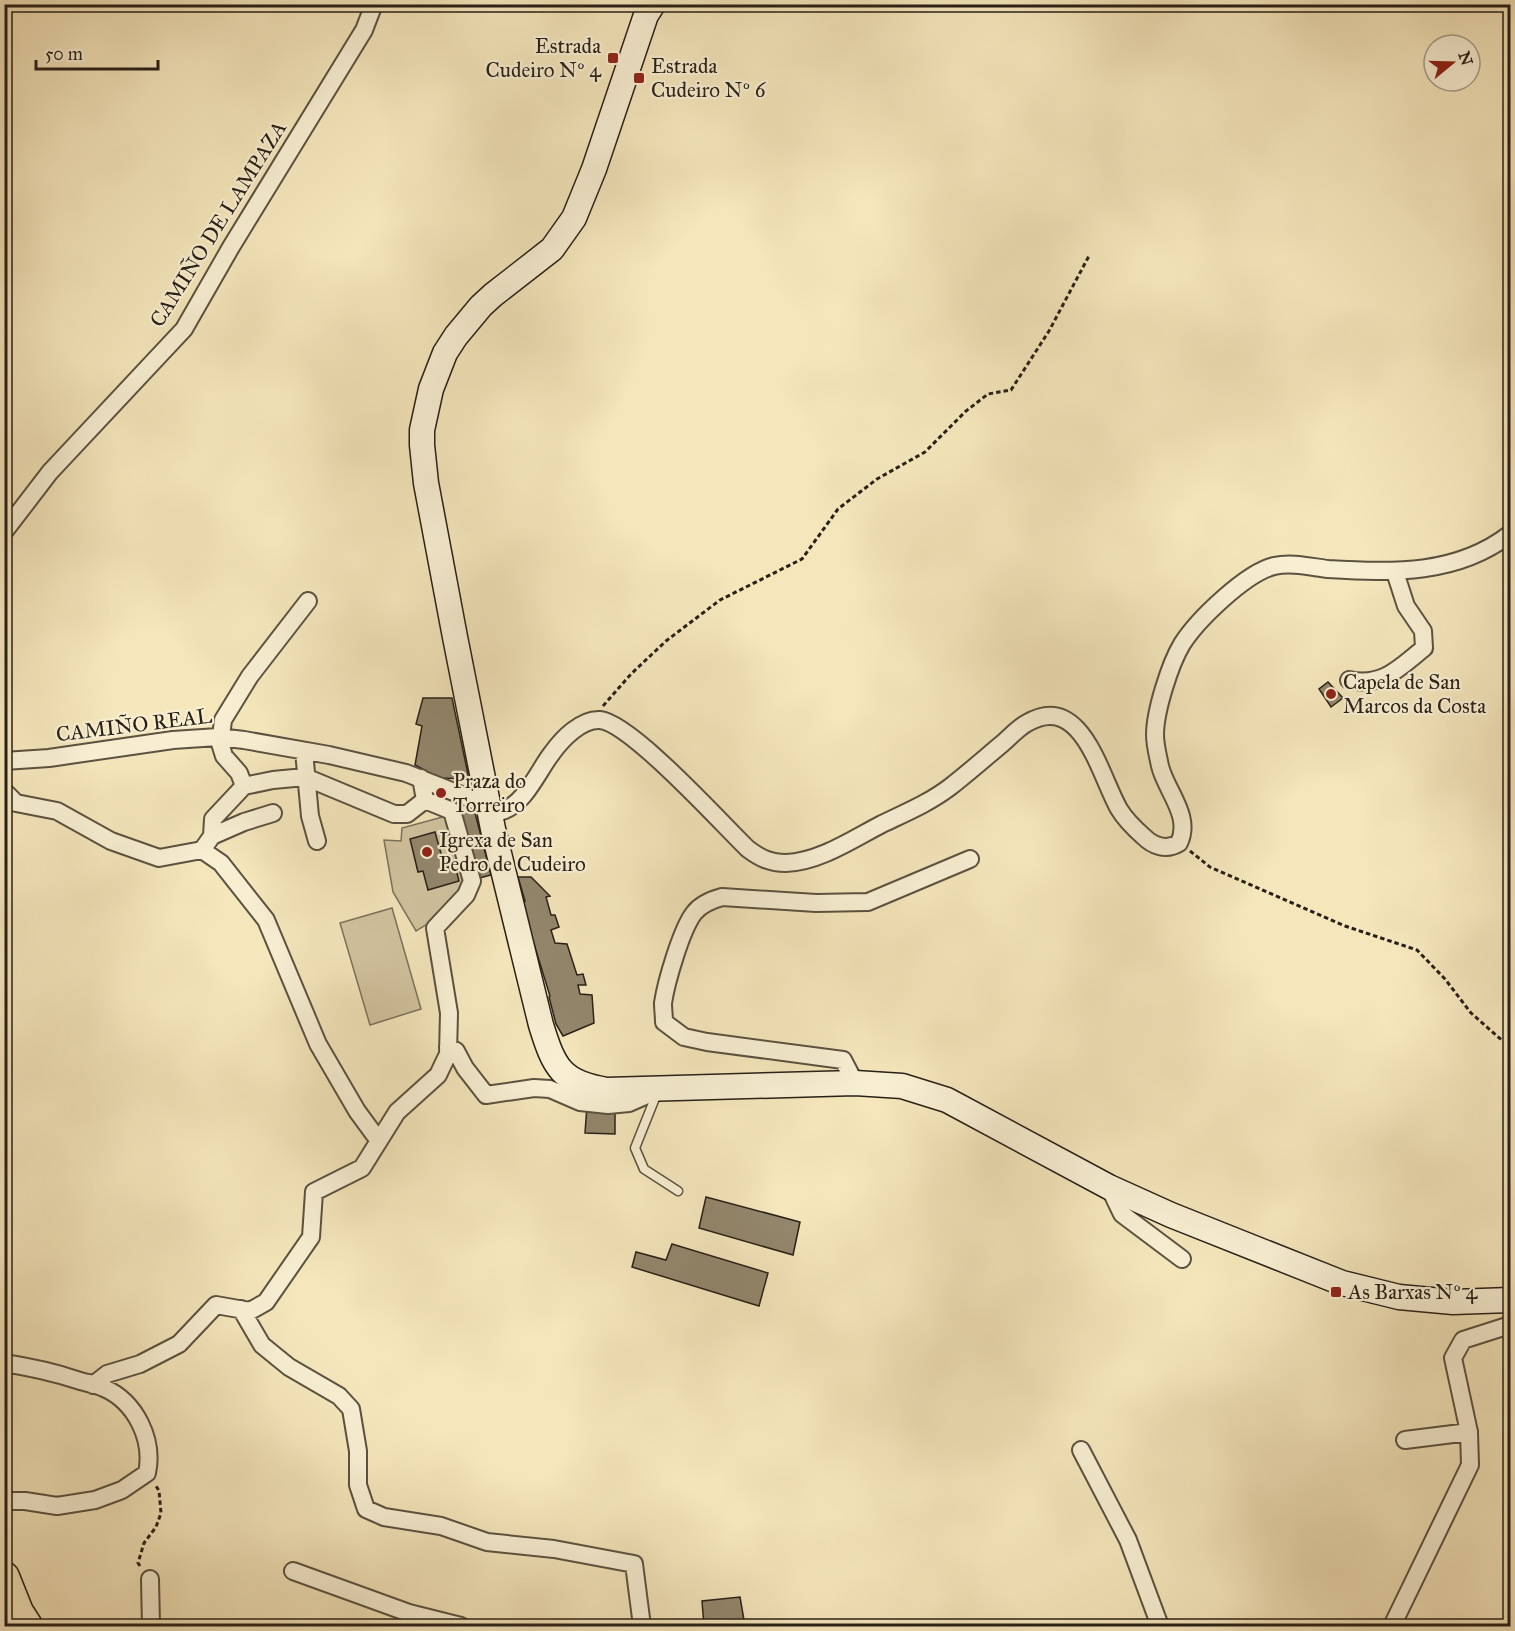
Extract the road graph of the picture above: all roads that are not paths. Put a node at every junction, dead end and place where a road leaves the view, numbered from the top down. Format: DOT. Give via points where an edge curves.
graph roads {
  1 [pos="374,4"];
  2 [pos="653,4"];
  3 [pos="4,532"];
  4 [pos="1510,534"];
  5 [pos="1395,572"];
  6 [pos="308,601"];
  7 [pos="1348,680"];
  8 [pos="219,737"];
  9 [pos="304,751"];
  10 [pos="4,761"];
  11 [pos="305,777"];
  12 [pos="421,778"];
  13 [pos="4,791"];
  14 [pos="239,791"];
  15 [pos="425,800"];
  16 [pos="488,807"];
  17 [pos="273,813"];
  18 [pos="243,822"];
  19 [pos="212,836"];
  20 [pos="318,841"];
  21 [pos="202,850"];
  22 [pos="970,859"];
  23 [pos="448,1047"];
  24 [pos="855,1083"];
  25 [pos="658,1090"];
  26 [pos="379,1141"];
  27 [pos="1109,1187"];
  28 [pos="678,1191"];
  29 [pos="1182,1259"];
  30 [pos="1510,1300"];
  31 [pos="241,1310"];
  32 [pos="1510,1325"];
  33 [pos="4,1363"];
  34 [pos="93,1385"];
  35 [pos="1469,1432"];
  36 [pos="1405,1440"];
  37 [pos="1081,1450"];
  38 [pos="4,1501"];
  39 [pos="293,1571"];
  40 [pos="4,1577"];
  41 [pos="150,1580"];
  42 [pos="27,1626"];
  43 [pos="151,1626"];
  44 [pos="461,1626"];
  45 [pos="642,1626"];
  46 [pos="1160,1626"];
  47 [pos="1392,1626"];
  1 -- 3 [label="street, CAMIÑO DE LAMPAZA" via="364,30 184,329 50,472"];
  2 -- 16 [label="street" via="574,218 552,249 493,295 456,336 445,353 426,407 422,445 426,483"];
  4 -- 5 [label="street" via="1485,551 1457,562"];
  5 -- 7 [label="street" via="1406,606 1423,631 1424,648 1380,680"];
  5 -- 16 [label="street" via="1288,564 1268,568 1226,596 1183,644 1162,696 1155,735 1161,770 1180,810 1183,834 1179,843 1171,846 1156,846 1141,835 1120,810 1087,741 1055,715 1028,723 957,782 925,803 820,855 787,863 772,862 748,849 682,781 608,722 591,721 575,730 556,747 508,809"];
  6 -- 8 [label="street" via="250,676 223,720"];
  8 -- 9 [label="street, CAMIÑO REAL"];
  8 -- 10 [label="street, CAMIÑO REAL"];
  8 -- 14 [label="street" via="224,756 239,773"];
  9 -- 11 [label="street"];
  9 -- 12 [label="street, CAMIÑO REAL"];
  11 -- 14 [label="street" via="273,780"];
  11 -- 15 [label="street" via="394,814 407,814"];
  11 -- 20 [label="street"];
  12 -- 15 [label="street"];
  12 -- 16 [label="street, CAMIÑO REAL"];
  13 -- 21 [label="street" via="16,802 57,811 111,842 159,858"];
  14 -- 18 [label="street"];
  14 -- 19 [label="street" via="213,819"];
  15 -- 23 [label="street" via="452,811 472,881 466,895 435,927 449,1013"];
  16 -- 25 [label="street" via="541,1025 558,1067 572,1081 594,1088"];
  17 -- 18 [label="street"];
  18 -- 19 [label="street"];
  19 -- 21 [label="street"];
  21 -- 26 [label="street" via="221,862 266,920 318,1044"];
  22 -- 24 [label="street" via="868,902 722,897 702,905 693,914 670,972 663,1004 664,1022 684,1037 706,1042 843,1060"];
  23 -- 25 [label="street" via="456,1051 486,1095 550,1089 580,1102 608,1105 629,1103"];
  23 -- 26 [label="street" via="438,1075 397,1112"];
  24 -- 25 [label="street"];
  24 -- 27 [label="street" via="902,1086 947,1100"];
  25 -- 28 [label="lane" via="635,1148 644,1169"];
  26 -- 31 [label="street" via="362,1168 314,1192 311,1237 266,1302 250,1311"];
  27 -- 29 [label="street" via="1122,1214"];
  27 -- 30 [label="street" via="1342,1283 1399,1297 1453,1302"];
  31 -- 34 [label="street" via="216,1305 179,1344 140,1364 107,1374"];
  31 -- 45 [label="street" via="262,1345 289,1367 339,1396 351,1409 358,1451 358,1485 366,1509 384,1517 441,1526 487,1542 554,1549 633,1564"];
  32 -- 35 [label="street" via="1463,1340 1452,1358"];
  33 -- 34 [label="street" via="41,1368"];
  34 -- 38 [label="street" via="106,1388 129,1406 144,1430 150,1458 147,1473 122,1490 95,1500 57,1506"];
  35 -- 36 [label="street"];
  35 -- 47 [label="street" via="1470,1465"];
  37 -- 46 [label="street" via="1128,1540"];
  39 -- 44 [label="street" via="409,1613"];
  40 -- 42 [label="highway"];
  41 -- 43 [label="street"];
}
